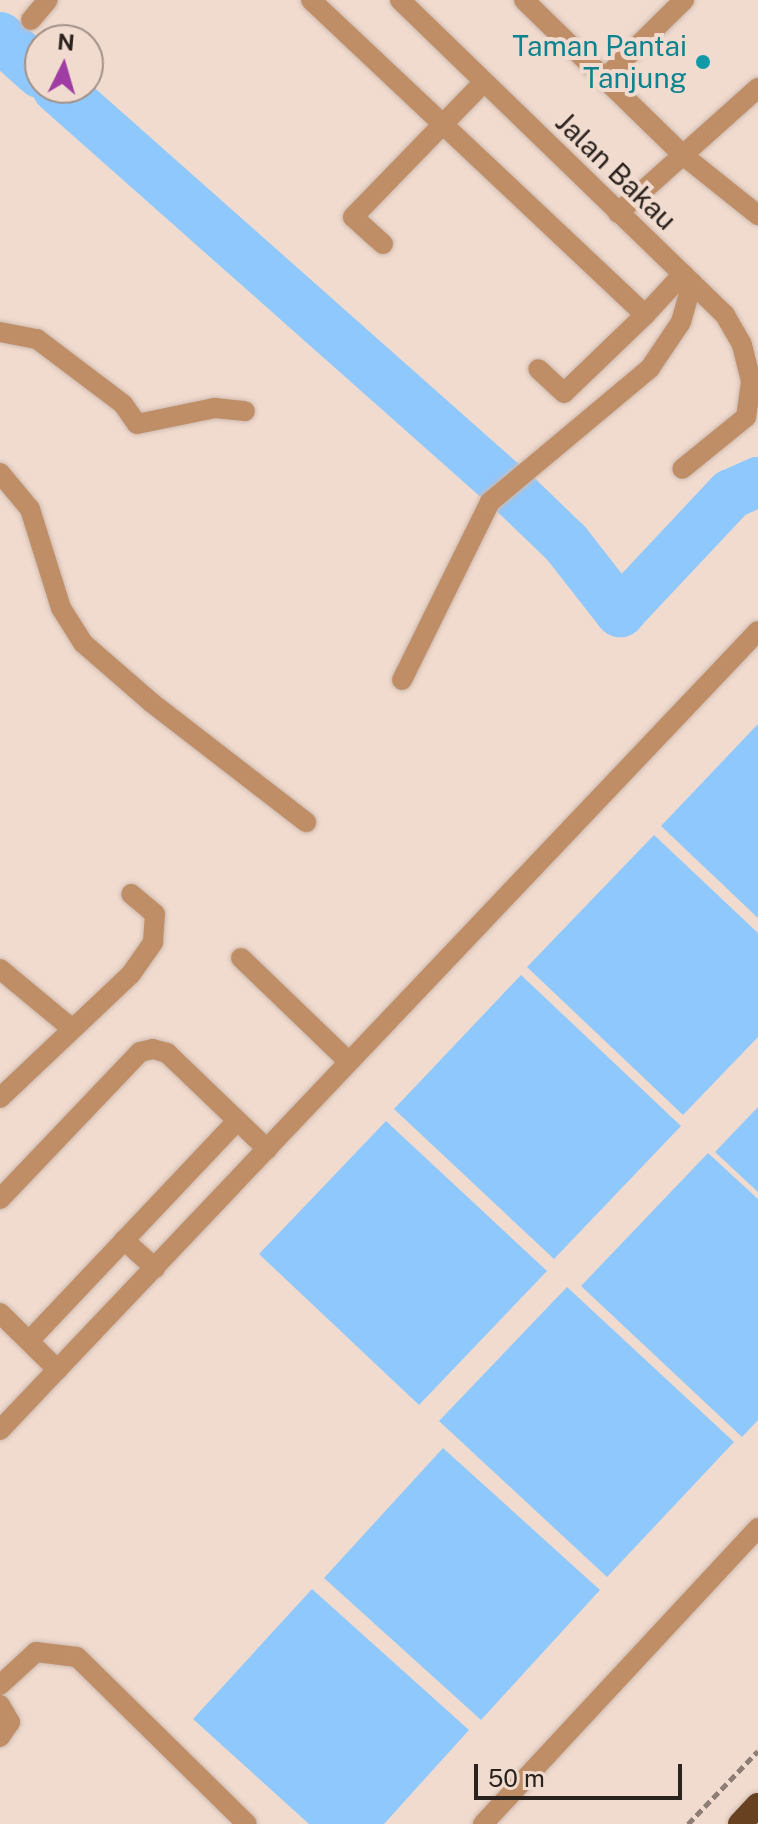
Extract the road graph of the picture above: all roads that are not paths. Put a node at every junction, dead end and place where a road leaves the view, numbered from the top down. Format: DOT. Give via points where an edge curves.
graph roads {
  1 [pos="48,0"];
  2 [pos="311,0"];
  3 [pos="400,0"];
  4 [pos="524,0"];
  5 [pos="684,0"];
  6 [pos="31,20"];
  7 [pos="603,80"];
  8 [pos="483,83"];
  9 [pos="758,88"];
  10 [pos="441,125"];
  11 [pos="684,156"];
  12 [pos="618,213"];
  13 [pos="758,215"];
  14 [pos="383,244"];
  15 [pos="688,278"];
  16 [pos="645,315"];
  17 [pos="0,332"];
  18 [pos="538,369"];
  19 [pos="245,411"];
  20 [pos="682,469"];
  21 [pos="0,473"];
  22 [pos="758,631"];
  23 [pos="402,680"];
  24 [pos="306,822"];
  25 [pos="131,894"];
  26 [pos="241,958"];
  27 [pos="0,969"];
  28 [pos="71,1028"];
  29 [pos="348,1061"];
  30 [pos="0,1098"];
  31 [pos="237,1121"];
  32 [pos="267,1149"];
  33 [pos="0,1199"];
  34 [pos="124,1240"];
  35 [pos="155,1268"];
  36 [pos="0,1313"];
  37 [pos="29,1341"];
  38 [pos="58,1370"];
  39 [pos="0,1430"];
  40 [pos="758,1528"];
  41 [pos="0,1685"];
  42 [pos="0,1705"];
  43 [pos="0,1737"];
  44 [pos="758,1805"];
  45 [pos="247,1824"];
  46 [pos="483,1824"];
  47 [pos="740,1824"];
  1 -- 6 [label="street"];
  2 -- 10 [label="street"];
  3 -- 8 [label="street, Jalan Bakau"];
  4 -- 7 [label="street"];
  5 -- 7 [label="street"];
  7 -- 11 [label="street"];
  8 -- 10 [label="street"];
  8 -- 12 [label="street, Jalan Bakau"];
  9 -- 11 [label="street"];
  10 -- 14 [label="street" via="353,217"];
  10 -- 16 [label="street"];
  11 -- 12 [label="street"];
  11 -- 13 [label="street"];
  12 -- 15 [label="street, Jalan Bakau"];
  15 -- 16 [label="street"];
  15 -- 20 [label="street, Jalan Bakau" via="725,315 742,345 751,382 746,417"];
  15 -- 23 [label="street" via="681,322 650,368 495,497"];
  16 -- 18 [label="street" via="564,393"];
  17 -- 19 [label="street" via="37,339 123,404 137,424 215,408"];
  21 -- 24 [label="street" via="30,509 61,608 83,643"];
  22 -- 29 [label="street"];
  25 -- 28 [label="street" via="155,914 157,933 131,974"];
  26 -- 29 [label="street"];
  27 -- 28 [label="street"];
  28 -- 30 [label="street"];
  29 -- 32 [label="street"];
  31 -- 32 [label="street"];
  31 -- 33 [label="street" via="167,1053 140,1052"];
  31 -- 34 [label="street"];
  32 -- 35 [label="street"];
  34 -- 35 [label="street"];
  34 -- 37 [label="street"];
  35 -- 38 [label="street"];
  36 -- 37 [label="street"];
  37 -- 38 [label="street"];
  38 -- 39 [label="street"];
  40 -- 46 [label="street"];
  41 -- 45 [label="street" via="36,1652 77,1657"];
  42 -- 43 [label="street" via="10,1722"];
  44 -- 47 [label="highway"];
}
